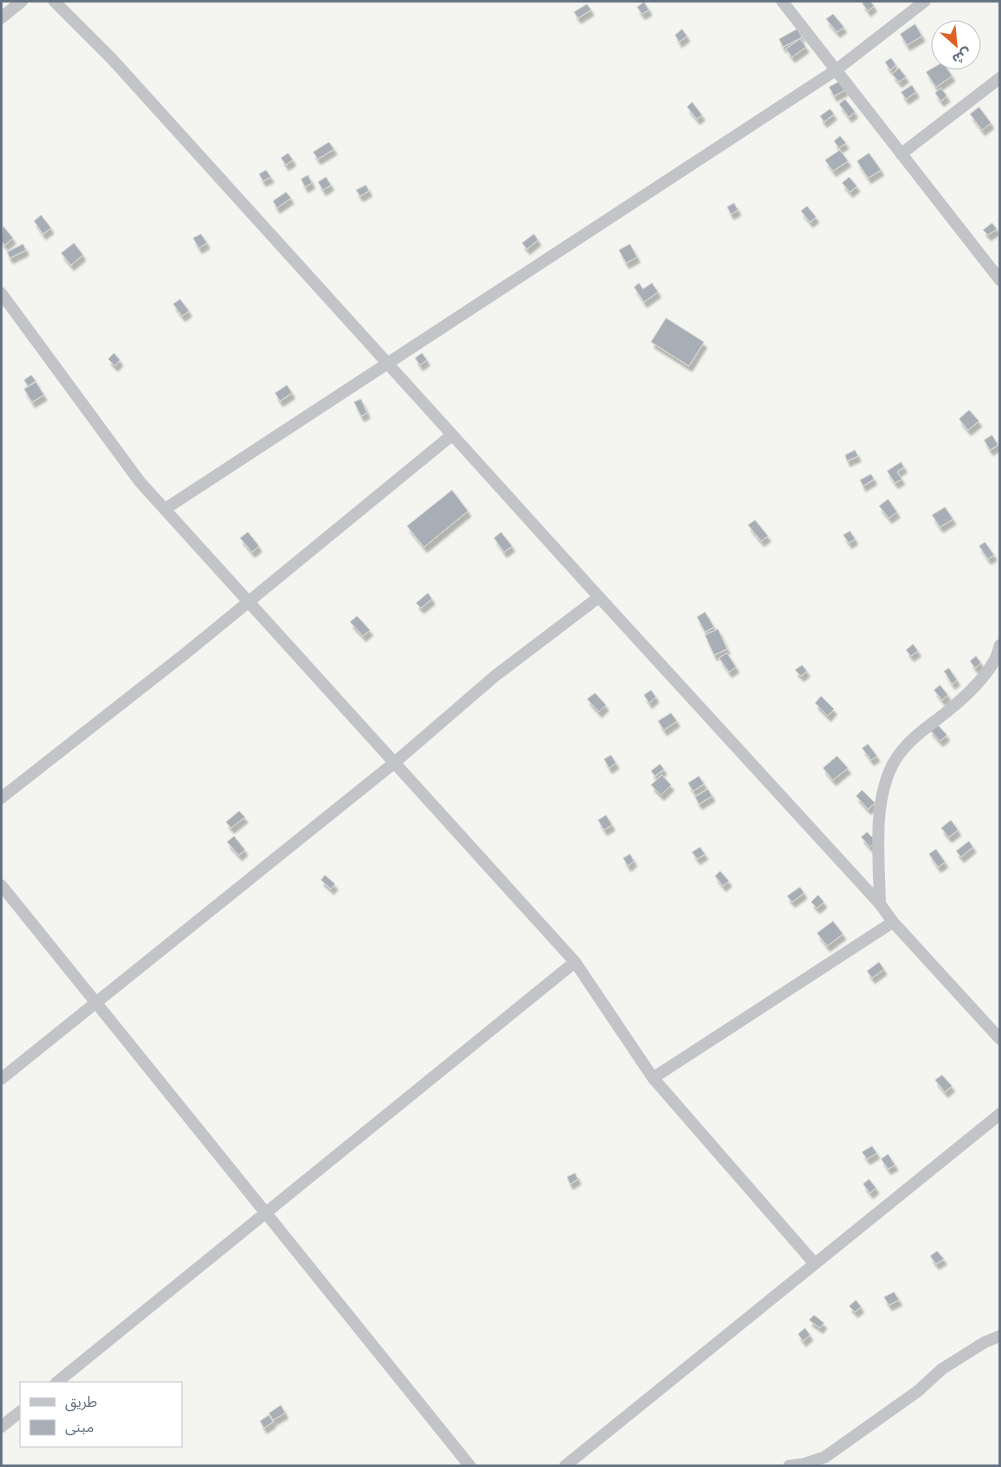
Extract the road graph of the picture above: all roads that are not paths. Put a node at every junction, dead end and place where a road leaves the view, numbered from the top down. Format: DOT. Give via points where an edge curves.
graph roads {
  1 [pos="22,1"];
  2 [pos="54,1"];
  3 [pos="782,1"];
  4 [pos="925,1"];
  5 [pos="1,18"];
  6 [pos="836,70"];
  7 [pos="1000,78"];
  8 [pos="901,154"];
  9 [pos="1000,280"];
  10 [pos="1,293"];
  11 [pos="388,363"];
  12 [pos="452,435"];
  13 [pos="164,509"];
  14 [pos="599,597"];
  15 [pos="248,602"];
  16 [pos="1000,646"];
  17 [pos="394,763"];
  18 [pos="1,798"];
  19 [pos="1,885"];
  20 [pos="880,904"];
  21 [pos="893,922"];
  22 [pos="575,962"];
  23 [pos="96,1003"];
  24 [pos="1000,1039"];
  25 [pos="653,1078"];
  26 [pos="1,1079"];
  27 [pos="1000,1114"];
  28 [pos="266,1213"];
  29 [pos="815,1264"];
  30 [pos="1000,1336"];
  31 [pos="57,1382"];
  32 [pos="20,1412"];
  33 [pos="1,1427"];
  34 [pos="470,1466"];
  35 [pos="565,1466"];
  36 [pos="789,1466"];
  1 -- 5 [label="street"];
  2 -- 11 [label="street" via="112,59"];
  3 -- 6 [label="street"];
  4 -- 6 [label="street"];
  6 -- 8 [label="street"];
  6 -- 11 [label="street"];
  7 -- 8 [label="street"];
  8 -- 9 [label="street"];
  10 -- 13 [label="street" via="140,482"];
  11 -- 12 [label="street"];
  11 -- 13 [label="street"];
  12 -- 14 [label="street"];
  12 -- 15 [label="street"];
  13 -- 15 [label="street"];
  14 -- 17 [label="street" via="495,676"];
  14 -- 20 [label="street"];
  15 -- 17 [label="street"];
  15 -- 18 [label="street"];
  16 -- 20 [label="street" via="994,663 975,687 917,734 894,762 882,794"];
  17 -- 22 [label="street"];
  17 -- 23 [label="street"];
  19 -- 23 [label="street"];
  20 -- 21 [label="street"];
  21 -- 24 [label="street"];
  21 -- 25 [label="street"];
  22 -- 25 [label="street"];
  22 -- 28 [label="street"];
  23 -- 26 [label="street"];
  23 -- 28 [label="street"];
  25 -- 29 [label="street"];
  27 -- 29 [label="street"];
  28 -- 31 [label="street"];
  28 -- 34 [label="street"];
  29 -- 35 [label="street"];
  30 -- 36 [label="street" via="942,1369 918,1391 825,1457"];
  32 -- 33 [label="street"];
}
